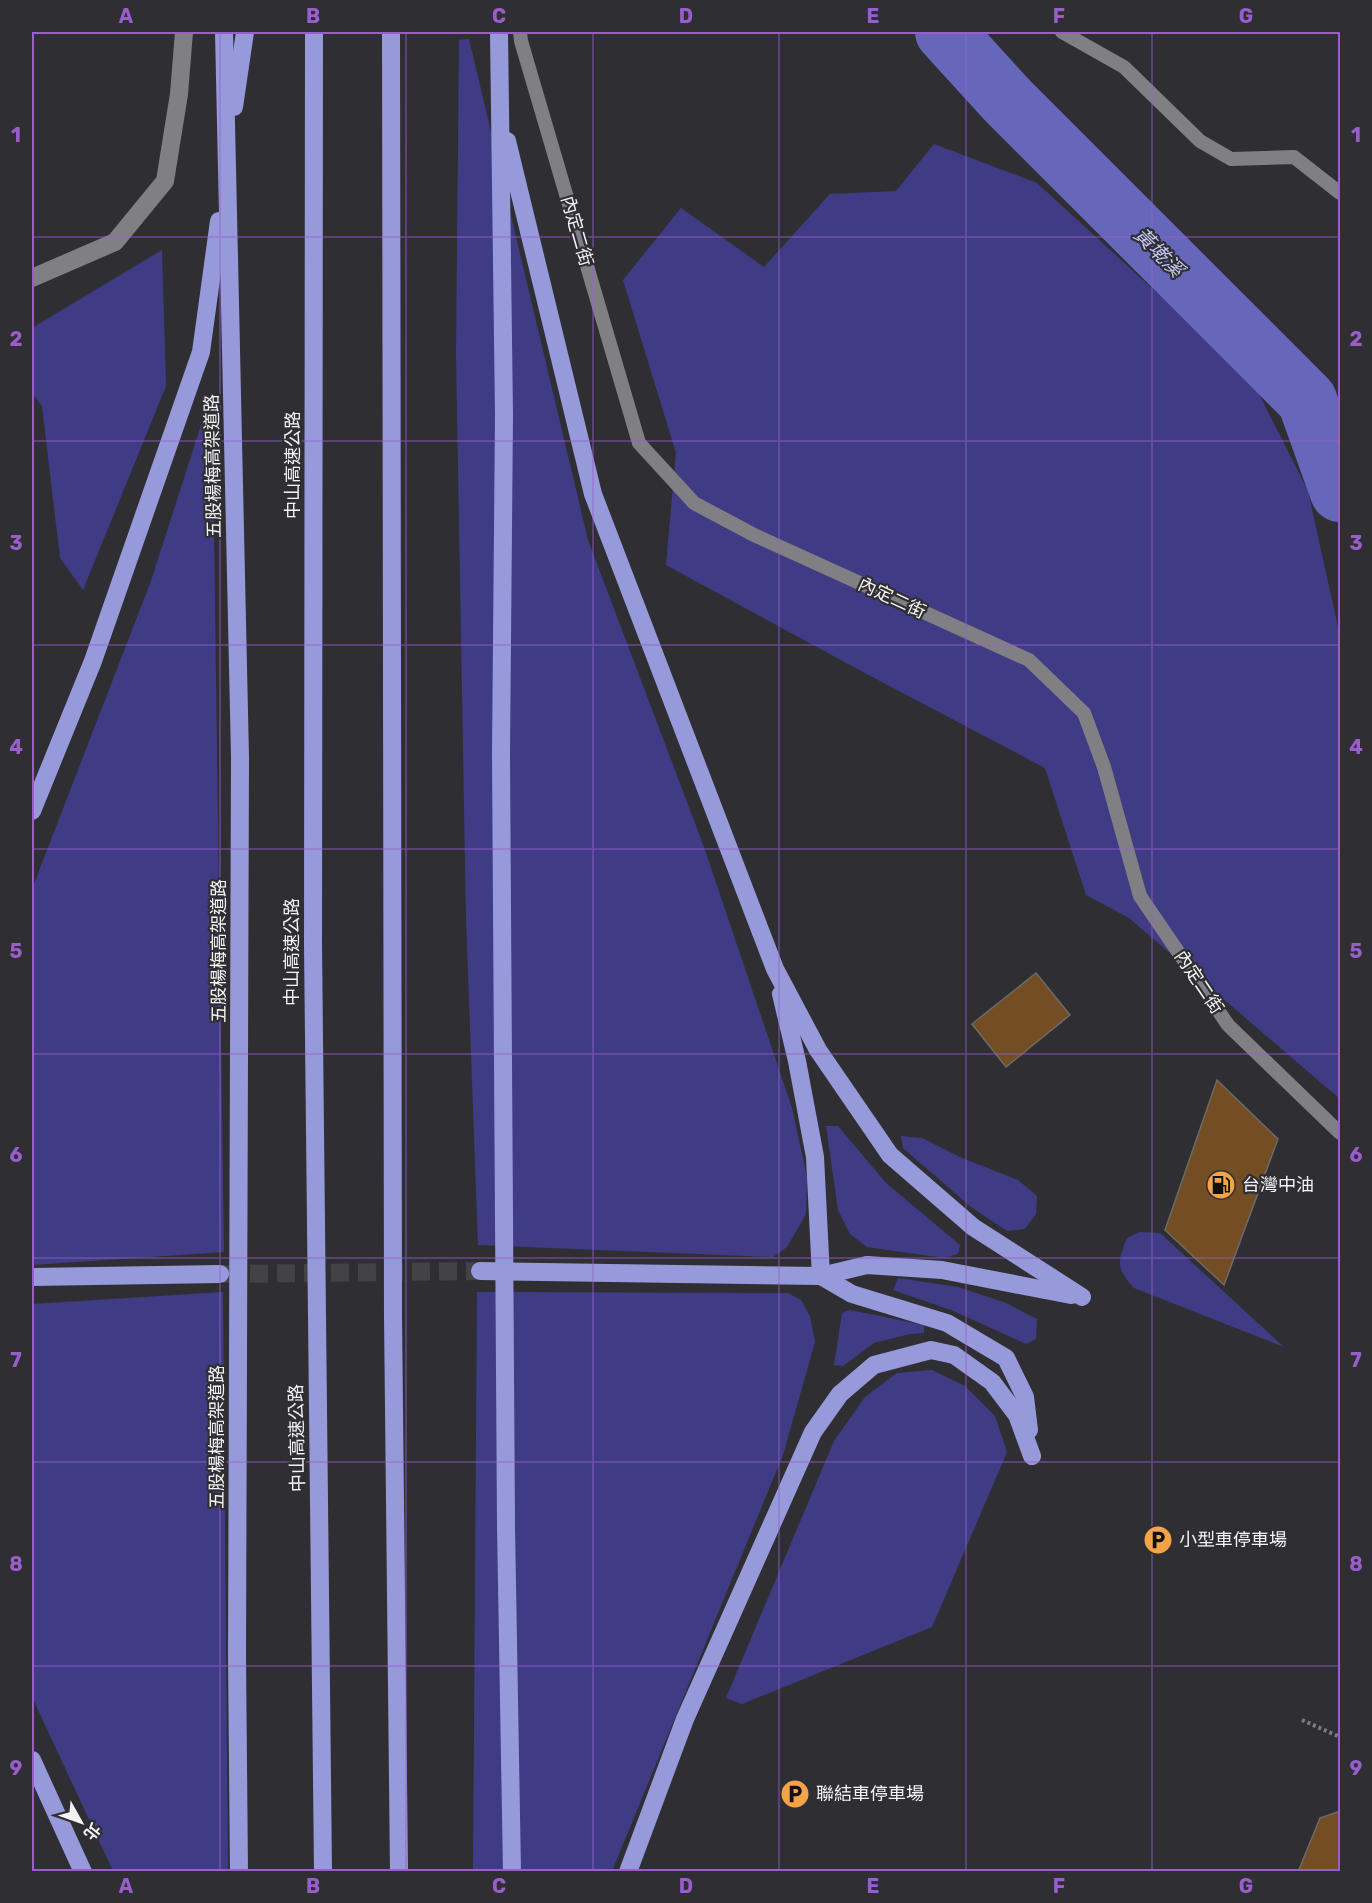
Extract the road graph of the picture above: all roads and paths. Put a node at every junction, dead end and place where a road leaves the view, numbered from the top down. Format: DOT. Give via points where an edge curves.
graph roads {
  1 [pos="184,32"];
  2 [pos="224,32"];
  3 [pos="245,32"];
  4 [pos="314,32"];
  5 [pos="391,32"];
  6 [pos="486,32"];
  7 [pos="499,32"];
  8 [pos="520,32"];
  9 [pos="1062,32"];
  10 [pos="1341,193"];
  11 [pos="32,278"];
  12 [pos="32,811"];
  13 [pos="775,969"];
  14 [pos="1341,1133"];
  15 [pos="480,1270"];
  16 [pos="220,1274"];
  17 [pos="32,1276"];
  18 [pos="821,1276"];
  19 [pos="1302,1720"];
  20 [pos="1341,1737"];
  21 [pos="32,1760"];
  22 [pos="83,1872"];
  23 [pos="239,1872"];
  24 [pos="324,1872"];
  25 [pos="399,1872"];
  26 [pos="512,1872"];
  27 [pos="628,1872"];
  1 -- 11 [label="street" via="180,94 165,181 115,242"];
  2 -- 23 [label="highway, 五股楊梅高架道路" via="240,757"];
  3 -- 12 [label="highway" via="201,352 93,661"];
  4 -- 24 [label="highway, 中山高速公路" via="313,945"];
  5 -- 25 [label="highway" via="393,1304"];
  6 -- 13 [label="highway" via="492,76 592,494"];
  7 -- 26 [label="highway" via="504,415 501,754 506,1514"];
  8 -- 14 [label="lane, 內定二街" via="639,443 694,504 1029,660 1084,712 1104,767 1140,896 1228,1025"];
  9 -- 10 [label="lane" via="1124,67 1200,141 1231,159 1294,157"];
  13 -- 18 [label="highway" via="815,1157"];
  13 -- 18 [label="highway" via="818,1050 890,1155 973,1227 1082,1297 942,1270 867,1265"];
  15 -- 18 [label="highway"];
  16 -- 17 [label="highway"];
  18 -- 27 [label="highway" via="852,1294 947,1323 1006,1358 1025,1397 1032,1456 1017,1415 992,1382 954,1355 931,1350 874,1365 840,1394 813,1432 685,1719"];
  19 -- 20 [label="path"];
  21 -- 22 [label="highway"];
}
